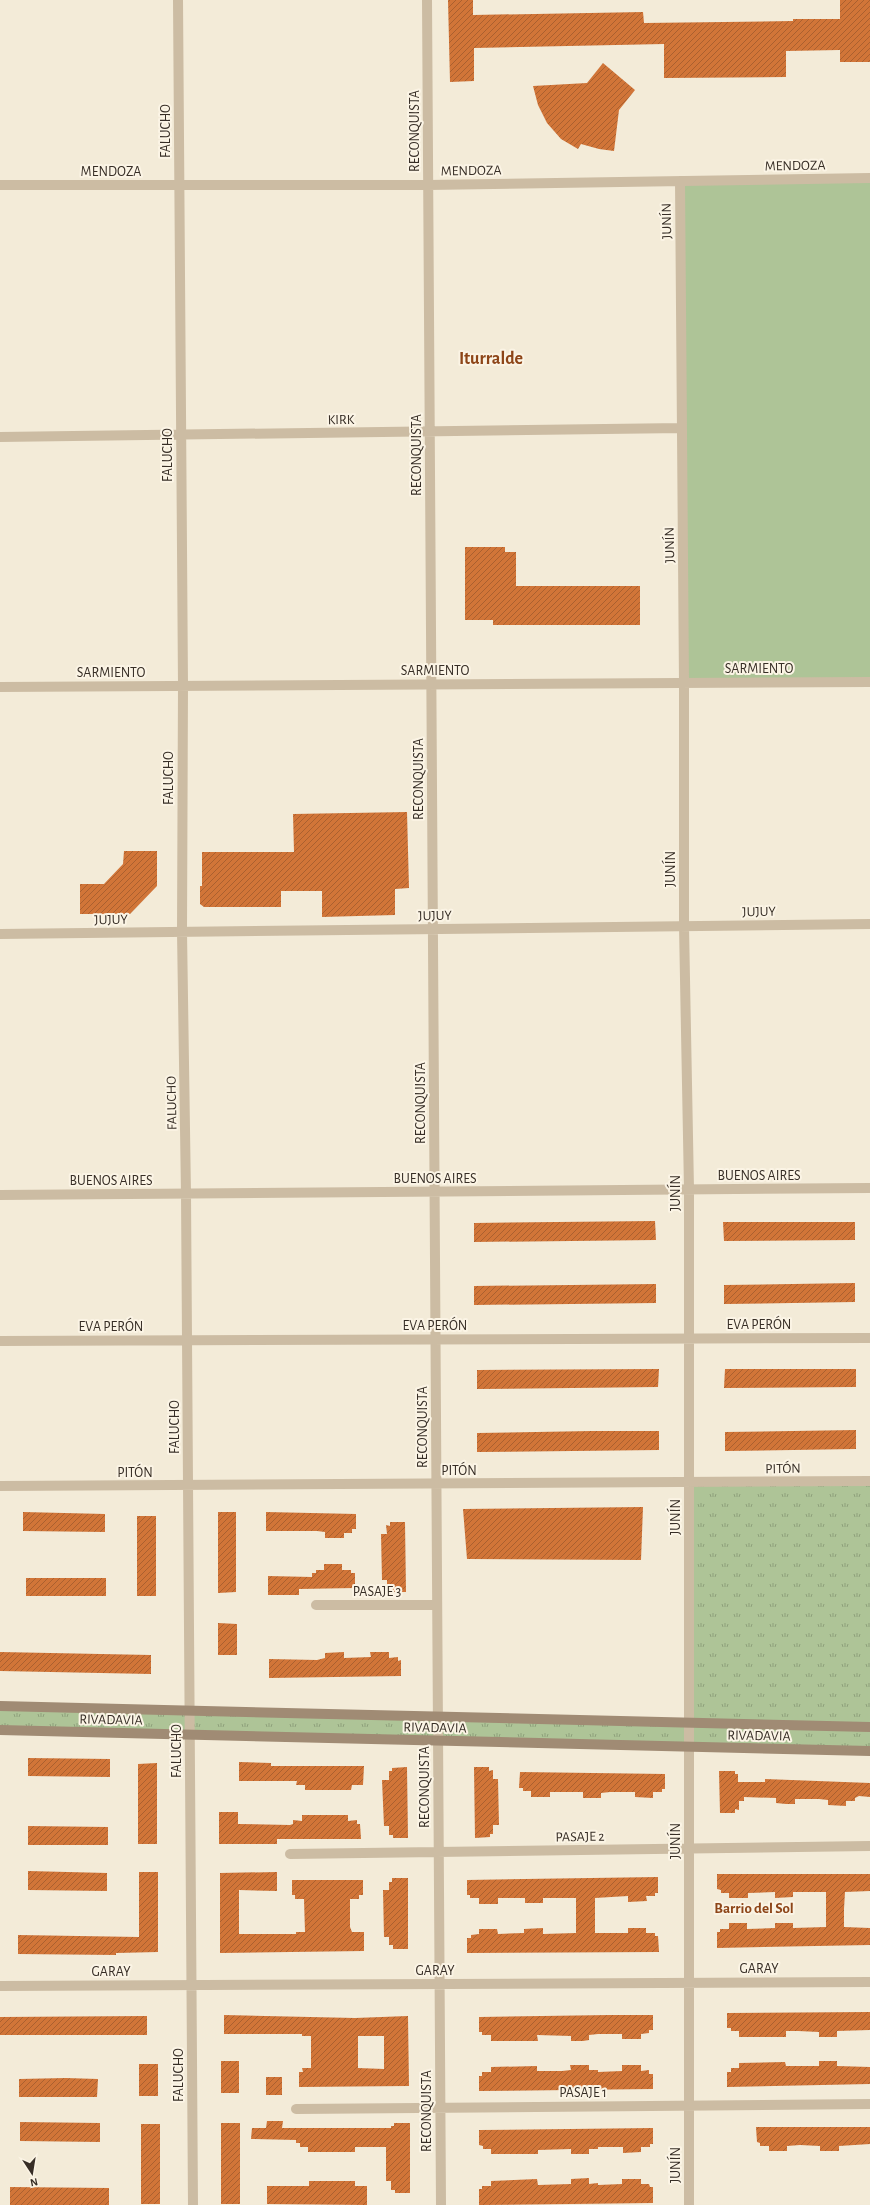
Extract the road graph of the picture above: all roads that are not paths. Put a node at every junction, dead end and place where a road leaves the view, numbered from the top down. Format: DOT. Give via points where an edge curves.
graph roads {
  1 [pos="178,0"];
  2 [pos="427,0"];
  3 [pos="870,178"];
  4 [pos="680,181"];
  5 [pos="0,185"];
  6 [pos="179,185"];
  7 [pos="428,185"];
  8 [pos="682,428"];
  9 [pos="430,432"];
  10 [pos="181,436"];
  11 [pos="0,437"];
  12 [pos="870,682"];
  13 [pos="684,683"];
  14 [pos="432,684"];
  15 [pos="183,686"];
  16 [pos="0,687"];
  17 [pos="870,924"];
  18 [pos="684,926"];
  19 [pos="433,929"];
  20 [pos="182,932"];
  21 [pos="0,934"];
  22 [pos="870,1188"];
  23 [pos="689,1189"];
  24 [pos="435,1192"];
  25 [pos="186,1194"];
  26 [pos="0,1195"];
  27 [pos="689,1338"];
  28 [pos="870,1338"];
  29 [pos="436,1339"];
  30 [pos="0,1340"];
  31 [pos="187,1340"];
  32 [pos="870,1481"];
  33 [pos="689,1483"];
  34 [pos="436,1484"];
  35 [pos="0,1486"];
  36 [pos="188,1486"];
  37 [pos="316,1605"];
  38 [pos="437,1605"];
  39 [pos="0,1706"];
  40 [pos="190,1711"];
  41 [pos="438,1717"];
  42 [pos="689,1723"];
  43 [pos="870,1727"];
  44 [pos="0,1730"];
  45 [pos="190,1735"];
  46 [pos="438,1741"];
  47 [pos="689,1747"];
  48 [pos="870,1752"];
  49 [pos="870,1846"];
  50 [pos="689,1849"];
  51 [pos="439,1852"];
  52 [pos="290,1854"];
  53 [pos="689,1982"];
  54 [pos="870,1982"];
  55 [pos="440,1984"];
  56 [pos="191,1985"];
  57 [pos="0,1986"];
  58 [pos="870,2104"];
  59 [pos="689,2105"];
  60 [pos="440,2107"];
  61 [pos="296,2109"];
  62 [pos="193,2205"];
  63 [pos="441,2205"];
  64 [pos="688,2205"];
  1 -- 6 [label="street, FALUCHO"];
  2 -- 7 [label="street, RECONQUISTA"];
  3 -- 4 [label="street, MENDOZA"];
  4 -- 7 [label="street, MENDOZA"];
  4 -- 8 [label="street, JUNÍN"];
  5 -- 6 [label="street, MENDOZA"];
  6 -- 7 [label="street, MENDOZA"];
  6 -- 10 [label="street, FALUCHO"];
  7 -- 9 [label="street, RECONQUISTA"];
  8 -- 9 [label="street, KIRK"];
  8 -- 13 [label="street, JUNÍN"];
  9 -- 10 [label="street, KIRK"];
  9 -- 14 [label="street, RECONQUISTA"];
  10 -- 11 [label="street, KIRK"];
  10 -- 15 [label="street, FALUCHO"];
  12 -- 13 [label="street, SARMIENTO"];
  13 -- 14 [label="street, SARMIENTO"];
  13 -- 18 [label="street, JUNÍN"];
  14 -- 15 [label="street, SARMIENTO"];
  14 -- 19 [label="street, RECONQUISTA"];
  15 -- 16 [label="street, SARMIENTO"];
  15 -- 20 [label="street, FALUCHO"];
  17 -- 18 [label="street, JUJUY"];
  18 -- 19 [label="street, JUJUY"];
  18 -- 23 [label="street, JUNÍN"];
  19 -- 20 [label="street, JUJUY"];
  19 -- 24 [label="street, RECONQUISTA"];
  20 -- 21 [label="street, JUJUY"];
  20 -- 25 [label="street, FALUCHO"];
  22 -- 23 [label="street, BUENOS AIRES"];
  23 -- 24 [label="street, BUENOS AIRES"];
  23 -- 27 [label="street, JUNÍN"];
  24 -- 25 [label="street, BUENOS AIRES"];
  24 -- 29 [label="street, RECONQUISTA"];
  25 -- 26 [label="street, BUENOS AIRES"];
  25 -- 31 [label="street, FALUCHO"];
  27 -- 28 [label="street, EVA PERÓN"];
  27 -- 29 [label="street, EVA PERÓN"];
  27 -- 33 [label="street, JUNÍN"];
  29 -- 31 [label="street, EVA PERÓN"];
  29 -- 34 [label="street, RECONQUISTA"];
  30 -- 31 [label="street, EVA PERÓN"];
  31 -- 36 [label="street, FALUCHO"];
  32 -- 33 [label="street, PITÓN"];
  33 -- 34 [label="street, PITÓN"];
  33 -- 42 [label="street, JUNÍN"];
  34 -- 36 [label="street, PITÓN"];
  34 -- 38 [label="street, RECONQUISTA"];
  35 -- 36 [label="street, PITÓN"];
  36 -- 40 [label="street, FALUCHO"];
  37 -- 38 [label="street, PASAJE 3"];
  38 -- 41 [label="street, RECONQUISTA"];
  39 -- 40 [label="street, RIVADAVIA"];
  40 -- 41 [label="street, RIVADAVIA"];
  40 -- 45 [label="street, FALUCHO"];
  41 -- 42 [label="street, RIVADAVIA"];
  41 -- 46 [label="street, RECONQUISTA"];
  42 -- 43 [label="street, RIVADAVIA"];
  42 -- 47 [label="street, JUNÍN"];
  44 -- 45 [label="street, RIVADAVIA"];
  45 -- 46 [label="street, RIVADAVIA"];
  45 -- 56 [label="street, FALUCHO"];
  46 -- 47 [label="street, RIVADAVIA"];
  46 -- 51 [label="street, RECONQUISTA"];
  47 -- 48 [label="street, RIVADAVIA"];
  47 -- 50 [label="street, JUNÍN"];
  49 -- 50 [label="street, PASAJE 2"];
  50 -- 51 [label="street, PASAJE 2"];
  50 -- 53 [label="street, JUNÍN"];
  51 -- 52 [label="street, PASAJE 2"];
  51 -- 55 [label="street, RECONQUISTA"];
  53 -- 54 [label="street, GARAY"];
  53 -- 55 [label="street, GARAY"];
  53 -- 59 [label="street, JUNÍN"];
  55 -- 56 [label="street, GARAY"];
  55 -- 60 [label="street, RECONQUISTA"];
  56 -- 57 [label="street, GARAY"];
  56 -- 62 [label="street, FALUCHO"];
  58 -- 59 [label="street, PASAJE 1"];
  59 -- 60 [label="street, PASAJE 1"];
  59 -- 64 [label="street, JUNÍN"];
  60 -- 61 [label="street, PASAJE 1"];
  60 -- 63 [label="street, RECONQUISTA"];
}
